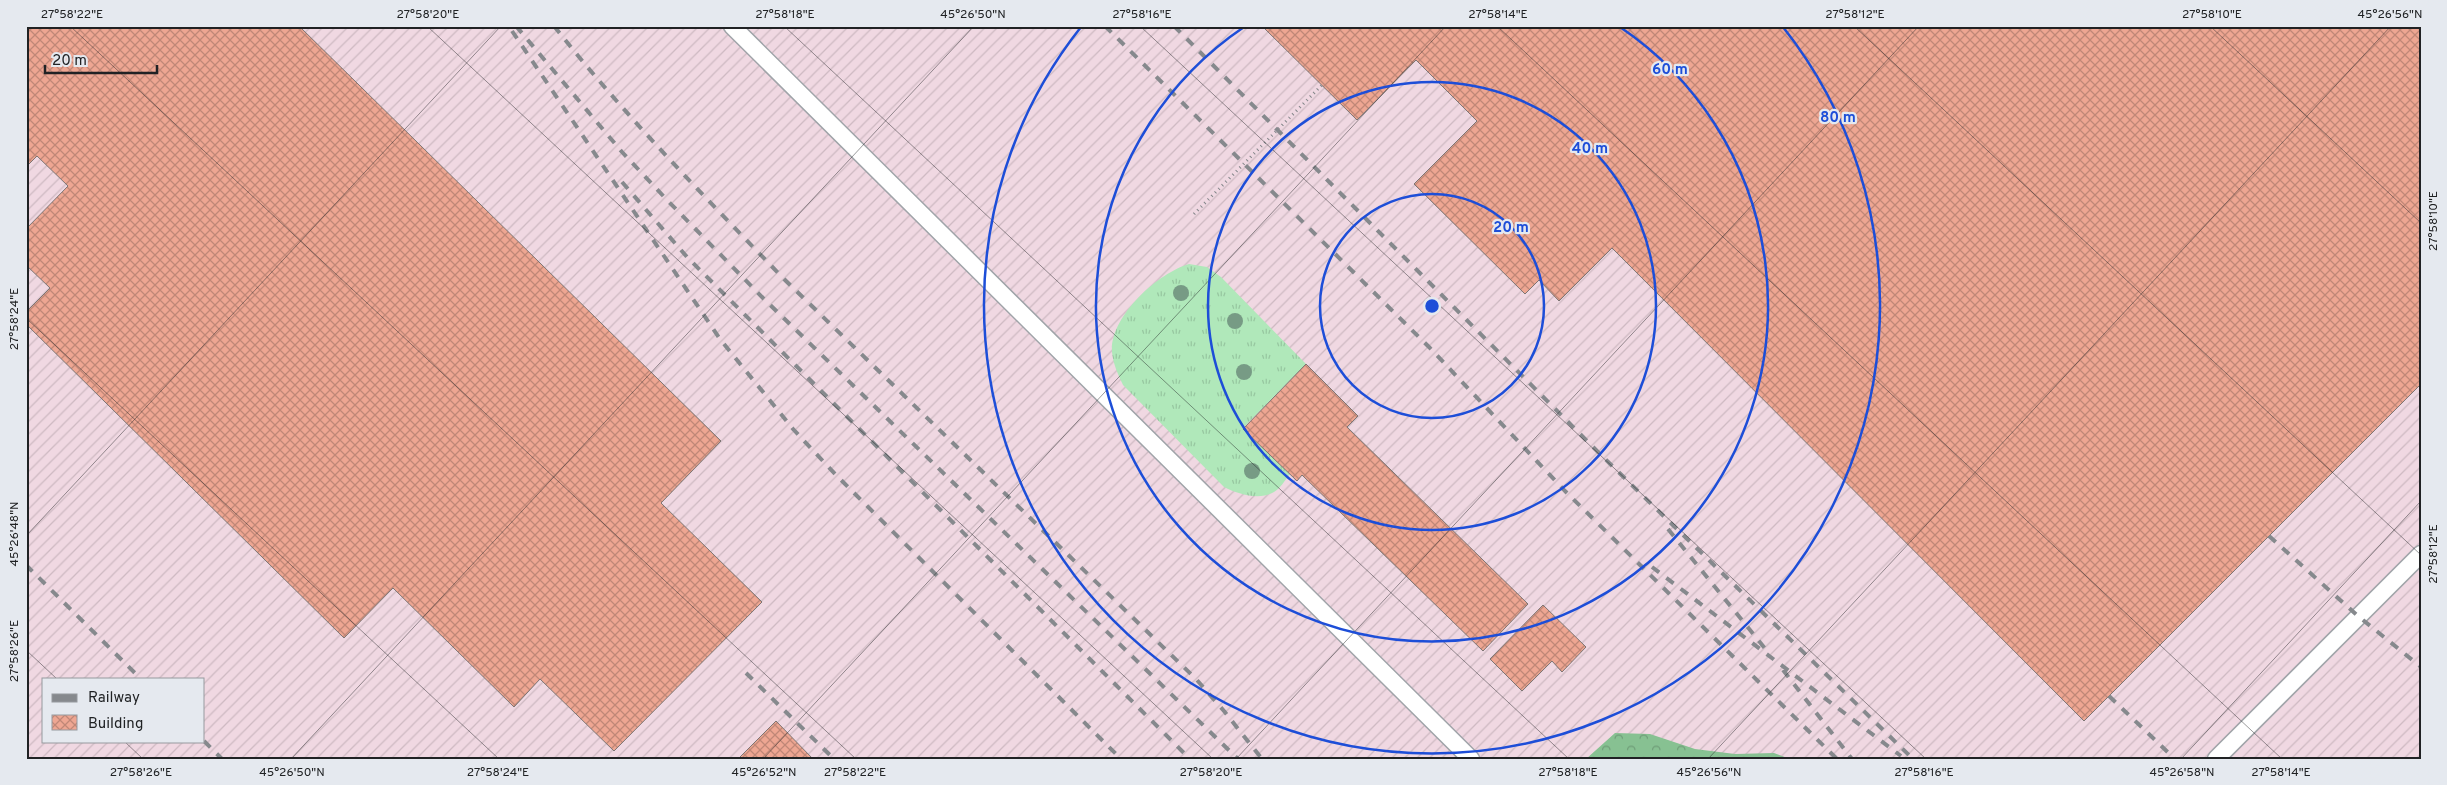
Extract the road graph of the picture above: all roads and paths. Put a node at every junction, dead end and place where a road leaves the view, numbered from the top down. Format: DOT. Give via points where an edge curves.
graph roads {
  1 [pos="732,26"];
  2 [pos="1322,85"];
  3 [pos="1194,214"];
  4 [pos="2421,554"];
  5 [pos="1471,759"];
  6 [pos="2216,759"];
  1 -- 5 [label="lane"];
  2 -- 3 [label="path"];
  4 -- 6 [label="lane"];
}
